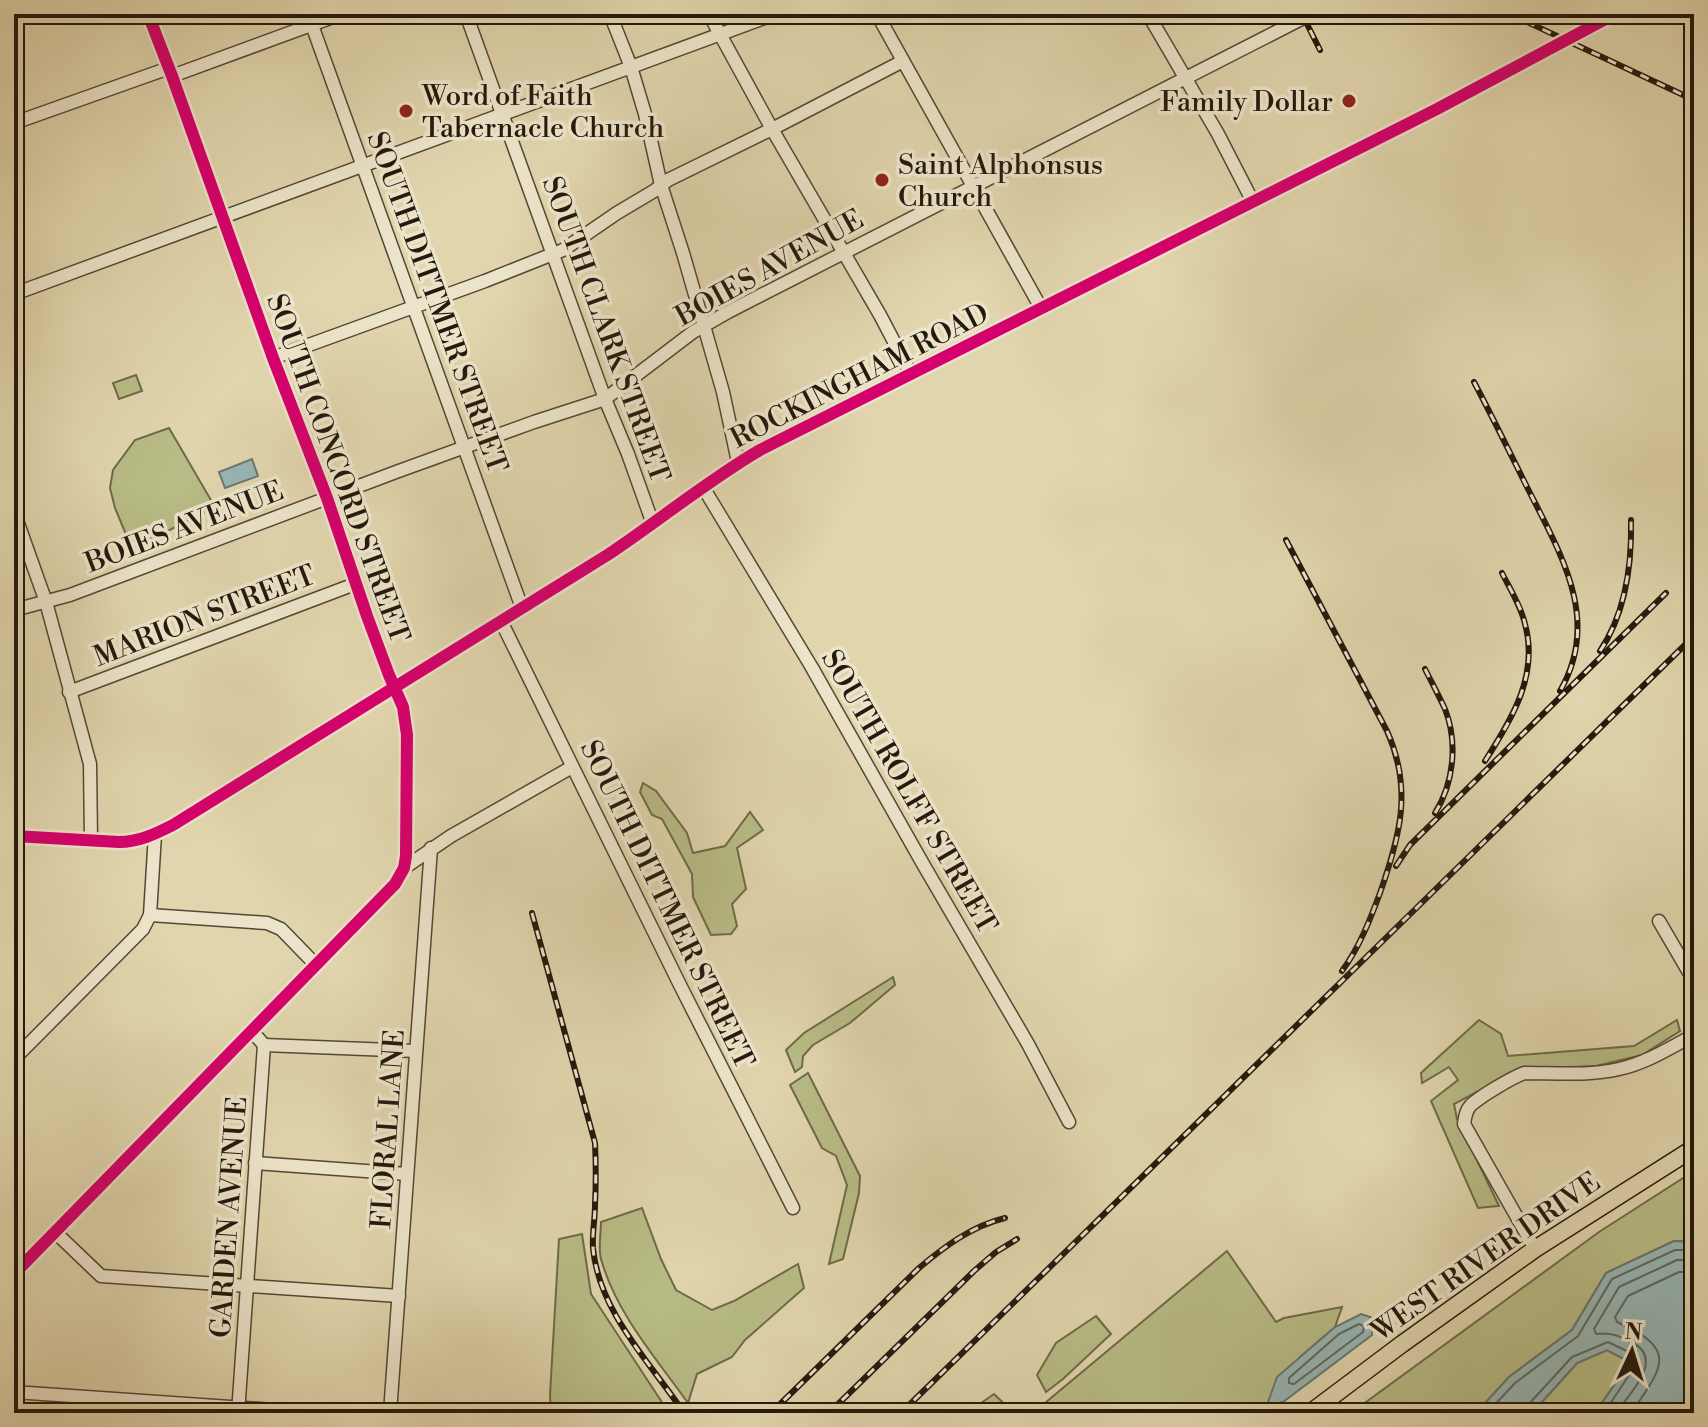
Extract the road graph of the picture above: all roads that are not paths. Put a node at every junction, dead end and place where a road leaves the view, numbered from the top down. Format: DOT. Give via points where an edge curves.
graph roads {
  1 [pos="148,14"];
  2 [pos="341,14"];
  3 [pos="466,14"];
  4 [pos="610,14"];
  5 [pos="709,14"];
  6 [pos="775,14"];
  7 [pos="877,14"];
  8 [pos="1148,14"];
  9 [pos="1311,14"];
  10 [pos="1615,14"];
  11 [pos="310,19"];
  12 [pos="719,34"];
  13 [pos="903,61"];
  14 [pos="631,67"];
  15 [pos="171,72"];
  16 [pos="1184,78"];
  17 [pos="503,114"];
  18 [pos="14,123"];
  19 [pos="772,129"];
  20 [pos="364,166"];
  21 [pos="661,185"];
  22 [pos="972,186"];
  23 [pos="1253,202"];
  24 [pos="222,219"];
  25 [pos="843,253"];
  26 [pos="552,254"];
  27 [pos="14,294"];
  28 [pos="412,307"];
  29 [pos="1041,308"];
  30 [pos="704,326"];
  31 [pos="273,358"];
  32 [pos="911,374"];
  33 [pos="605,399"];
  34 [pos="466,448"];
  35 [pos="738,462"];
  36 [pos="703,487"];
  37 [pos="327,498"];
  38 [pos="14,512"];
  39 [pos="653,524"];
  40 [pos="355,584"];
  41 [pos="46,602"];
  42 [pos="522,608"];
  43 [pos="14,610"];
  44 [pos="501,621"];
  45 [pos="395,688"];
  46 [pos="69,692"];
  47 [pos="572,767"];
  48 [pos="155,834"];
  49 [pos="14,836"];
  50 [pos="91,841"];
  51 [pos="431,848"];
  52 [pos="404,868"];
  53 [pos="150,915"];
  54 [pos="1659,921"];
  55 [pos="316,965"];
  56 [pos="1694,981"];
  57 [pos="251,1030"];
  58 [pos="1694,1035"];
  59 [pos="264,1045"];
  60 [pos="416,1051"];
  61 [pos="14,1059"];
  62 [pos="1069,1122"];
  63 [pos="1694,1148"];
  64 [pos="255,1163"];
  65 [pos="407,1174"];
  66 [pos="793,1208"];
  67 [pos="55,1232"];
  68 [pos="1535,1249"];
  69 [pos="14,1274"];
  70 [pos="248,1286"];
  71 [pos="399,1296"];
  72 [pos="14,1392"];
  73 [pos="238,1410"];
  74 [pos="317,1413"];
  75 [pos="390,1413"];
  76 [pos="1310,1413"];
  1 -- 15 [label="street, SOUTH CONCORD STREET"];
  2 -- 11 [label="street"];
  3 -- 17 [label="street, SOUTH CLARK STREET"];
  4 -- 14 [label="street"];
  5 -- 12 [label="street"];
  6 -- 12 [label="street"];
  7 -- 13 [label="street"];
  8 -- 16 [label="street"];
  9 -- 16 [label="street, BOIES AVENUE"];
  10 -- 23 [label="street, ROCKINGHAM ROAD"];
  11 -- 15 [label="street"];
  11 -- 20 [label="street, SOUTH DITTMER STREET"];
  12 -- 14 [label="street"];
  12 -- 19 [label="street"];
  13 -- 19 [label="street"];
  13 -- 22 [label="street"];
  14 -- 17 [label="street"];
  14 -- 21 [label="street"];
  15 -- 18 [label="street"];
  15 -- 24 [label="street, SOUTH CONCORD STREET"];
  16 -- 22 [label="street, BOIES AVENUE"];
  16 -- 23 [label="street"];
  17 -- 20 [label="street"];
  17 -- 26 [label="street, SOUTH CLARK STREET"];
  19 -- 21 [label="street"];
  19 -- 25 [label="street"];
  20 -- 24 [label="street"];
  20 -- 28 [label="street, SOUTH DITTMER STREET"];
  21 -- 26 [label="street"];
  21 -- 30 [label="street"];
  22 -- 25 [label="street, BOIES AVENUE"];
  22 -- 29 [label="street"];
  23 -- 29 [label="street, ROCKINGHAM ROAD"];
  24 -- 27 [label="street"];
  24 -- 31 [label="street, SOUTH CONCORD STREET"];
  25 -- 30 [label="street, BOIES AVENUE"];
  25 -- 32 [label="street"];
  26 -- 28 [label="street"];
  26 -- 33 [label="street, SOUTH CLARK STREET"];
  28 -- 31 [label="street"];
  28 -- 34 [label="street, SOUTH DITTMER STREET"];
  29 -- 32 [label="street, ROCKINGHAM ROAD"];
  30 -- 33 [label="street, BOIES AVENUE"];
  30 -- 35 [label="street"];
  31 -- 37 [label="street, SOUTH CONCORD STREET"];
  32 -- 35 [label="street, ROCKINGHAM ROAD"];
  33 -- 34 [label="street, BOIES AVENUE"];
  33 -- 39 [label="street, SOUTH CLARK STREET"];
  34 -- 37 [label="street, BOIES AVENUE"];
  34 -- 42 [label="street, SOUTH DITTMER STREET"];
  35 -- 36 [label="street, ROCKINGHAM ROAD"];
  36 -- 39 [label="street, ROCKINGHAM ROAD"];
  36 -- 62 [label="street, SOUTH ROLFF STREET" via="811,666"];
  37 -- 40 [label="street, SOUTH CONCORD STREET"];
  37 -- 41 [label="street, BOIES AVENUE"];
  38 -- 41 [label="street"];
  39 -- 42 [label="street, ROCKINGHAM ROAD"];
  40 -- 45 [label="street, SOUTH CONCORD STREET"];
  40 -- 46 [label="street, MARION STREET"];
  41 -- 43 [label="street, BOIES AVENUE"];
  41 -- 46 [label="street"];
  42 -- 44 [label="street, ROCKINGHAM ROAD"];
  44 -- 45 [label="street, ROCKINGHAM ROAD"];
  44 -- 47 [label="street, SOUTH DITTMER STREET"];
  45 -- 48 [label="street, ROCKINGHAM ROAD"];
  45 -- 52 [label="street, SOUTH CONCORD STREET" via="407,735"];
  46 -- 50 [label="street" via="90,764"];
  47 -- 51 [label="street"];
  47 -- 66 [label="street, SOUTH DITTMER STREET"];
  48 -- 50 [label="street, ROCKINGHAM ROAD" via="131,842"];
  48 -- 53 [label="street"];
  49 -- 50 [label="street, ROCKINGHAM ROAD"];
  51 -- 52 [label="street"];
  51 -- 60 [label="street, FLORAL LANE"];
  52 -- 55 [label="street" via="395,884"];
  53 -- 55 [label="street" via="267,923 281,929"];
  53 -- 61 [label="street" via="143,929"];
  54 -- 56 [label="street"];
  55 -- 57 [label="street"];
  57 -- 59 [label="street"];
  57 -- 67 [label="street"];
  58 -- 68 [label="street" via="1619,1069 1524,1073 1469,1107 1464,1124"];
  59 -- 60 [label="street"];
  59 -- 64 [label="street, GARDEN AVENUE"];
  60 -- 65 [label="street, FLORAL LANE"];
  63 -- 68 [label="main road, WEST RIVER DRIVE"];
  64 -- 65 [label="street"];
  64 -- 70 [label="street, GARDEN AVENUE"];
  65 -- 71 [label="street, FLORAL LANE"];
  67 -- 69 [label="street"];
  67 -- 70 [label="street" via="101,1276"];
  68 -- 76 [label="main road, WEST RIVER DRIVE"];
  70 -- 71 [label="street"];
  70 -- 73 [label="street, GARDEN AVENUE"];
  71 -- 75 [label="street, FLORAL LANE"];
  72 -- 73 [label="street"];
  73 -- 74 [label="street"];
}
